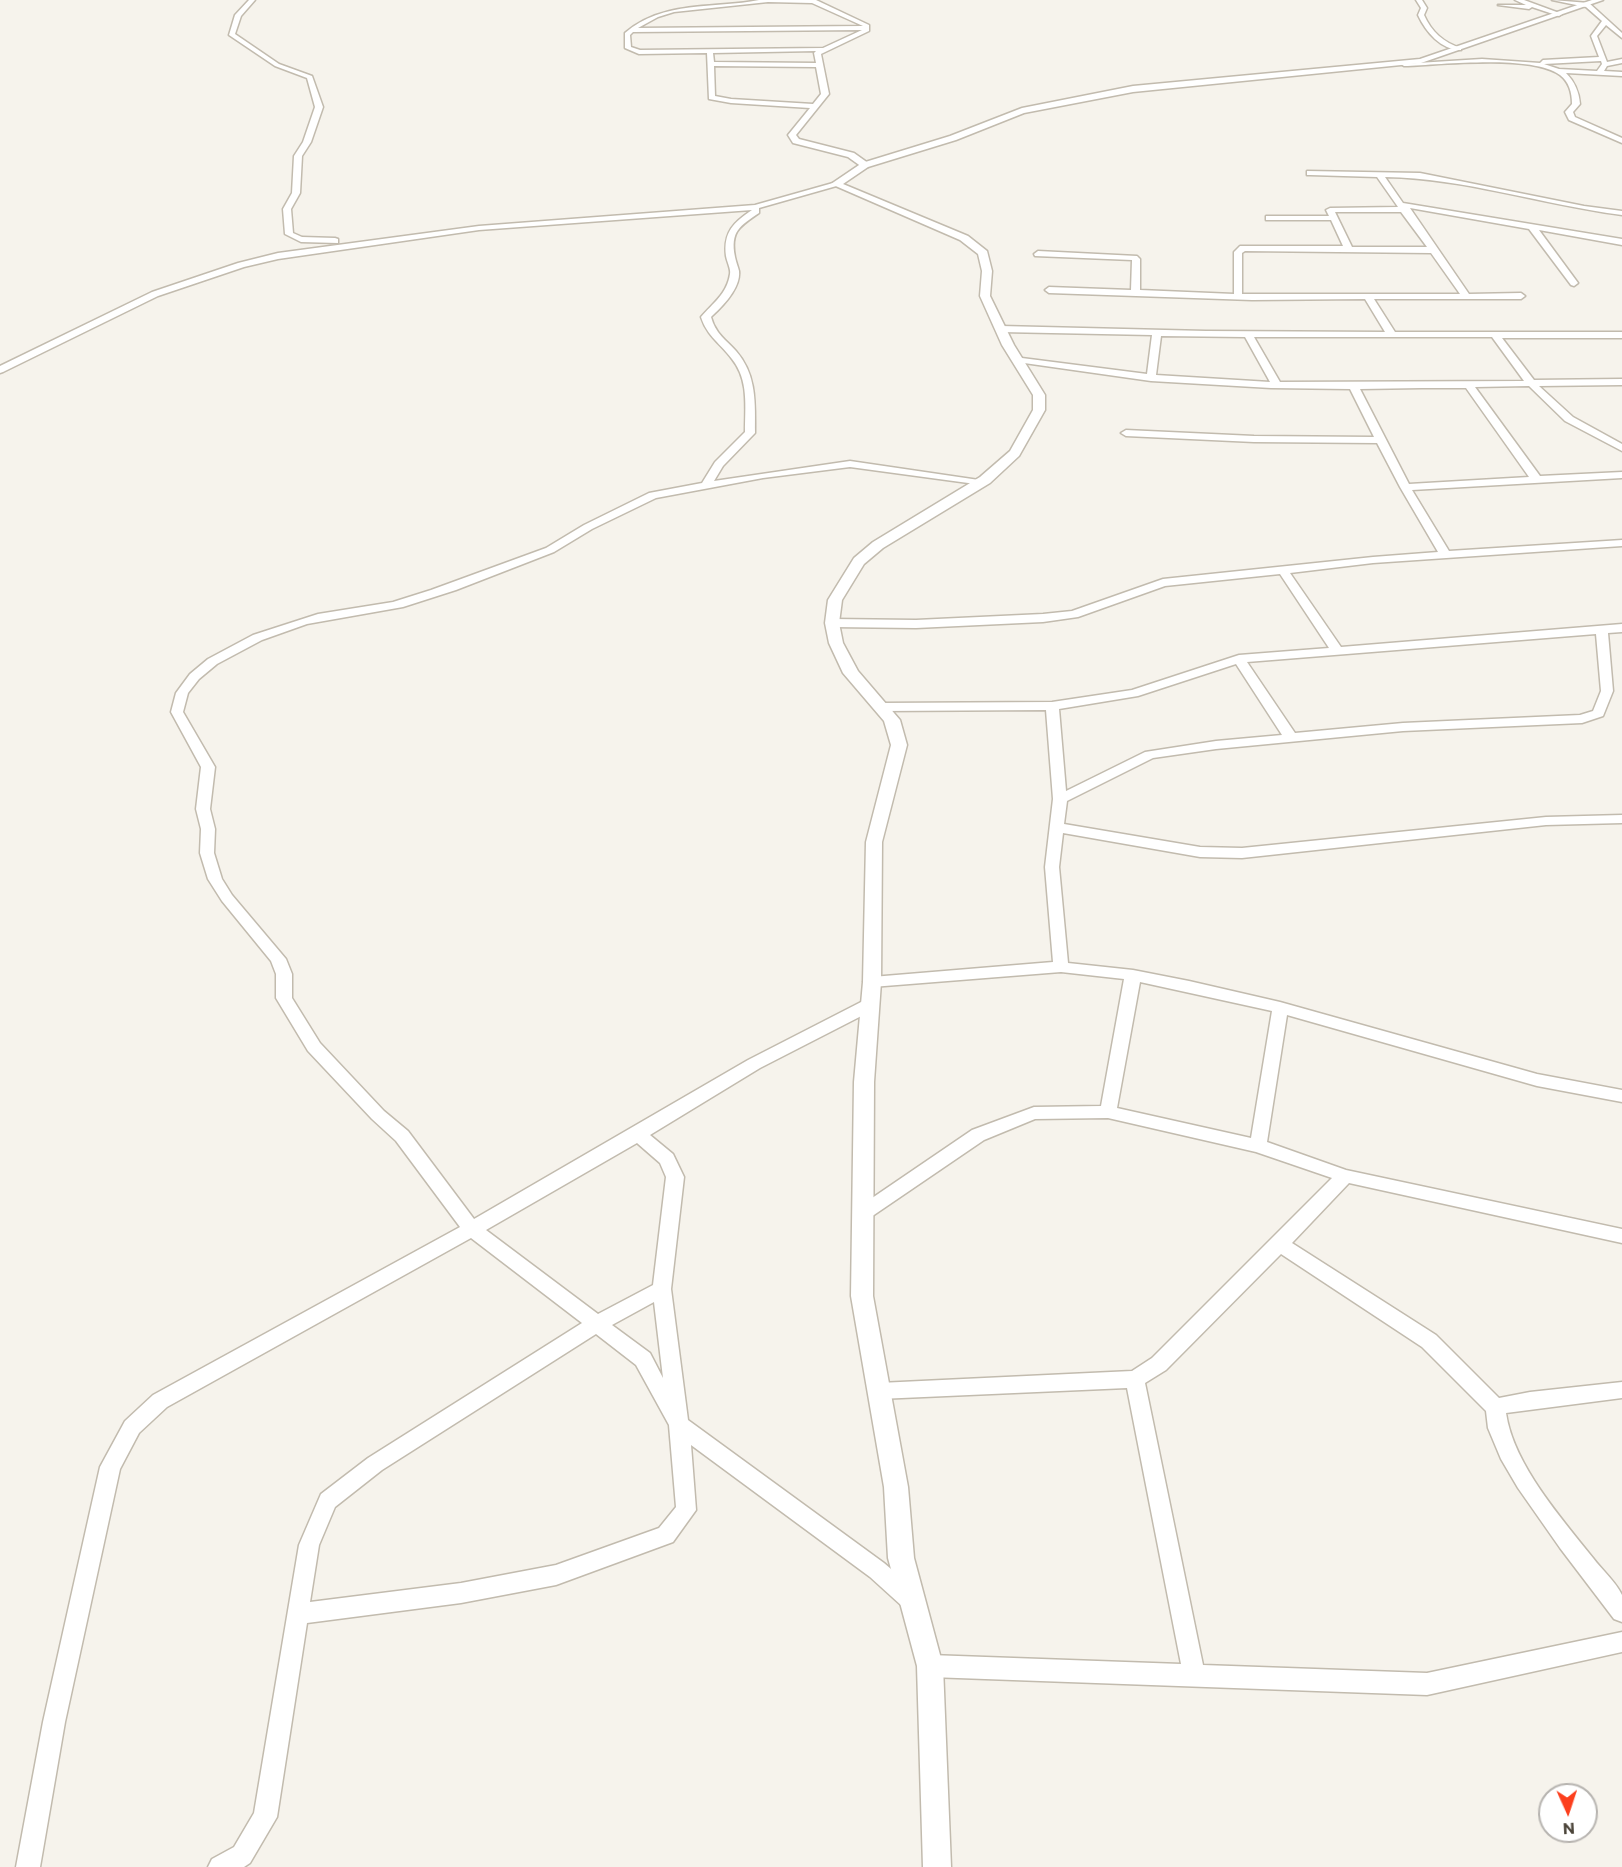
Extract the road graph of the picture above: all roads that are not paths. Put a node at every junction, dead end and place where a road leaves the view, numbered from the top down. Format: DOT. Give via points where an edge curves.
graph roads {
  1 [pos="252,0"];
  2 [pos="1419,0"];
  3 [pos="1518,0"];
  4 [pos="763,1"];
  5 [pos="1590,3"];
  6 [pos="1501,5"];
  7 [pos="1553,8"];
  8 [pos="1607,21"];
  9 [pos="867,27"];
  10 [pos="631,30"];
  11 [pos="1622,36"];
  12 [pos="821,49"];
  13 [pos="1460,49"];
  14 [pos="710,51"];
  15 [pos="1622,61"];
  16 [pos="1604,62"];
  17 [pos="1512,63"];
  18 [pos="711,64"];
  19 [pos="817,64"];
  20 [pos="1404,64"];
  21 [pos="1557,70"];
  22 [pos="1598,73"];
  23 [pos="1622,74"];
  24 [pos="814,106"];
  25 [pos="1622,141"];
  26 [pos="865,165"];
  27 [pos="1310,173"];
  28 [pos="1378,173"];
  29 [pos="836,185"];
  30 [pos="755,207"];
  31 [pos="1405,207"];
  32 [pos="1622,213"];
  33 [pos="1269,218"];
  34 [pos="1332,218"];
  35 [pos="1533,228"];
  36 [pos="1622,242"];
  37 [pos="362,244"];
  38 [pos="1348,248"];
  39 [pos="1433,250"];
  40 [pos="1038,254"];
  41 [pos="1574,283"];
  42 [pos="1049,290"];
  43 [pos="1135,293"];
  44 [pos="1238,296"];
  45 [pos="1466,296"];
  46 [pos="1521,296"];
  47 [pos="1368,297"];
  48 [pos="1001,329"];
  49 [pos="1157,333"];
  50 [pos="1248,334"];
  51 [pos="1392,335"];
  52 [pos="1622,335"];
  53 [pos="1496,336"];
  54 [pos="1017,359"];
  55 [pos="0,370"];
  56 [pos="1151,378"];
  57 [pos="1622,382"];
  58 [pos="1530,383"];
  59 [pos="1467,384"];
  60 [pos="1277,385"];
  61 [pos="1353,385"];
  62 [pos="1126,433"];
  63 [pos="1601,435"];
  64 [pos="1622,435"];
  65 [pos="1380,440"];
  66 [pos="1622,448"];
  67 [pos="1622,475"];
  68 [pos="1536,479"];
  69 [pos="979,483"];
  70 [pos="707,484"];
  71 [pos="1405,487"];
  72 [pos="1622,543"];
  73 [pos="1446,556"];
  74 [pos="1283,570"];
  75 [pos="832,623"];
  76 [pos="1622,628"];
  77 [pos="1602,630"];
  78 [pos="1338,650"];
  79 [pos="1239,659"];
  80 [pos="1052,706"];
  81 [pos="880,707"];
  82 [pos="1291,738"];
  83 [pos="1060,799"];
  84 [pos="1622,819"];
  85 [pos="1055,828"];
  86 [pos="1061,967"];
  87 [pos="1133,975"];
  88 [pos="872,982"];
  89 [pos="869,1005"];
  90 [pos="1280,1008"];
  91 [pos="1622,1096"];
  92 [pos="1108,1112"];
  93 [pos="638,1134"];
  94 [pos="1258,1146"];
  95 [pos="1345,1176"];
  96 [pos="862,1214"];
  97 [pos="472,1229"];
  98 [pos="1622,1236"];
  99 [pos="1281,1244"];
  100 [pos="662,1289"];
  101 [pos="597,1324"];
  102 [pos="1135,1379"];
  103 [pos="1622,1390"];
  104 [pos="879,1391"];
  105 [pos="1495,1407"];
  106 [pos="679,1425"];
  107 [pos="914,1603"];
  108 [pos="1622,1612"];
  109 [pos="299,1614"];
  110 [pos="1622,1642"];
  111 [pos="930,1666"];
  112 [pos="1194,1675"];
  113 [pos="28,1867"];
  114 [pos="220,1867"];
  115 [pos="937,1867"];
  1 -- 37 [label="street" via="238,15 232,35 277,65 310,77 319,107 308,142 298,156 296,194 287,209 289,234 301,239"];
  2 -- 13 [label="street" via="1424,8 1421,15 1425,27 1449,46"];
  3 -- 7 [label="street"];
  4 -- 9 [label="street" via="818,2"];
  4 -- 10 [label="street" via="671,8"];
  5 -- 7 [label="street"];
  5 -- 8 [label="street"];
  6 -- 7 [label="street"];
  7 -- 13 [label="street"];
  8 -- 11 [label="street"];
  8 -- 16 [label="street" via="1594,36"];
  9 -- 10 [label="street"];
  9 -- 12 [label="street" via="860,34"];
  10 -- 14 [label="street" via="626,42 632,51"];
  12 -- 14 [label="street"];
  12 -- 19 [label="street"];
  13 -- 20 [label="street"];
  14 -- 18 [label="street"];
  15 -- 16 [label="street"];
  16 -- 17 [label="street"];
  16 -- 22 [label="street"];
  17 -- 20 [label="street"];
  17 -- 21 [label="street"];
  18 -- 19 [label="street"];
  18 -- 24 [label="street" via="712,97"];
  19 -- 24 [label="street" via="825,90"];
  20 -- 26 [label="street" via="1292,72 1093,96 1003,117 952,138"];
  21 -- 22 [label="street"];
  21 -- 25 [label="street" via="1575,90 1576,104 1569,112 1572,118"];
  22 -- 23 [label="street"];
  24 -- 26 [label="street" via="795,129 793,139 851,155"];
  26 -- 29 [label="street"];
  27 -- 28 [label="street"];
  28 -- 31 [label="street"];
  28 -- 32 [label="street" via="1420,175"];
  29 -- 30 [label="street"];
  29 -- 48 [label="street" via="978,247 987,272 985,296"];
  30 -- 37 [label="street" via="526,223"];
  30 -- 70 [label="street" via="756,211 736,224 729,257 735,272 726,297 706,317 708,328 739,359 747,376 752,404 750,433 719,464"];
  31 -- 34 [label="street" via="1332,209"];
  31 -- 35 [label="street"];
  31 -- 39 [label="street"];
  33 -- 34 [label="street"];
  34 -- 38 [label="street"];
  35 -- 36 [label="street"];
  35 -- 41 [label="street"];
  37 -- 55 [label="street" via="278,256 182,284"];
  38 -- 39 [label="street"];
  38 -- 44 [label="street" via="1243,248 1239,252"];
  39 -- 45 [label="street"];
  40 -- 43 [label="street" via="1134,258"];
  42 -- 43 [label="street"];
  43 -- 44 [label="street"];
  44 -- 47 [label="street"];
  45 -- 46 [label="street"];
  45 -- 47 [label="street"];
  47 -- 51 [label="street"];
  48 -- 49 [label="street"];
  48 -- 54 [label="street"];
  49 -- 50 [label="street"];
  49 -- 56 [label="street"];
  50 -- 51 [label="street"];
  50 -- 60 [label="street"];
  51 -- 53 [label="street"];
  52 -- 53 [label="street"];
  53 -- 58 [label="street"];
  54 -- 56 [label="street"];
  54 -- 69 [label="street" via="1039,395 1039,410 1015,453"];
  56 -- 60 [label="street"];
  57 -- 58 [label="street"];
  58 -- 59 [label="street"];
  58 -- 63 [label="street" via="1549,404"];
  59 -- 61 [label="street"];
  59 -- 68 [label="street"];
  60 -- 61 [label="street"];
  61 -- 65 [label="street"];
  62 -- 65 [label="street"];
  63 -- 64 [label="street"];
  63 -- 66 [label="street"];
  65 -- 71 [label="street"];
  67 -- 68 [label="street"];
  68 -- 71 [label="street"];
  69 -- 70 [label="street" via="850,464"];
  69 -- 75 [label="street" via="878,545 859,561 835,600"];
  70 -- 97 [label="street" via="653,495 550,550 413,599 318,618 257,638 211,663 188,684 178,702 177,712 208,767 203,809 208,829 207,853 216,879 278,959 284,975 284,998 314,1047 402,1136"];
  71 -- 73 [label="street"];
  72 -- 73 [label="street"];
  73 -- 74 [label="street"];
  74 -- 75 [label="street" via="1163,583 1074,614 1043,618"];
  74 -- 78 [label="street"];
  75 -- 81 [label="street" via="836,643 850,673"];
  76 -- 77 [label="street"];
  77 -- 78 [label="street"];
  77 -- 82 [label="street" via="1607,691 1598,713 1590,716"];
  78 -- 79 [label="street"];
  79 -- 80 [label="street" via="1134,693"];
  79 -- 82 [label="street"];
  80 -- 81 [label="street"];
  80 -- 83 [label="street"];
  81 -- 88 [label="street" via="892,720 899,745 874,842"];
  82 -- 83 [label="street" via="1150,755"];
  83 -- 85 [label="street"];
  84 -- 85 [label="street" via="1546,821 1242,853 1200,852"];
  85 -- 86 [label="street" via="1052,867"];
  86 -- 87 [label="street"];
  86 -- 88 [label="street"];
  87 -- 90 [label="street"];
  87 -- 92 [label="street"];
  88 -- 89 [label="street"];
  89 -- 93 [label="street" via="753,1064"];
  89 -- 96 [label="street"];
  90 -- 91 [label="street" via="1537,1080"];
  90 -- 94 [label="street"];
  92 -- 94 [label="street"];
  92 -- 96 [label="street" via="1034,1113 978,1135"];
  93 -- 97 [label="street"];
  93 -- 100 [label="street" via="667,1159 675,1177"];
  94 -- 95 [label="street"];
  95 -- 98 [label="street"];
  95 -- 99 [label="street"];
  96 -- 104 [label="street" via="862,1296"];
  97 -- 101 [label="street"];
  97 -- 113 [label="street" via="160,1401 132,1427 110,1467 54,1722"];
  99 -- 102 [label="street" via="1159,1364"];
  99 -- 105 [label="street" via="1429,1341"];
  100 -- 101 [label="street"];
  100 -- 106 [label="street"];
  101 -- 106 [label="street" via="643,1359"];
  101 -- 109 [label="street" via="375,1464 328,1501 309,1545"];
  102 -- 104 [label="street"];
  102 -- 112 [label="street"];
  103 -- 105 [label="street"];
  104 -- 107 [label="street" via="896,1487 901,1558"];
  105 -- 108 [label="street" via="1494,1419 1509,1457"];
  106 -- 107 [label="street" via="868,1564"];
  106 -- 109 [label="street" via="686,1510 666,1535 556,1575 461,1593"];
  107 -- 111 [label="street"];
  109 -- 114 [label="street" via="265,1817 242,1855"];
  110 -- 112 [label="street" via="1427,1684"];
  111 -- 112 [label="street"];
  111 -- 115 [label="street"];
}
